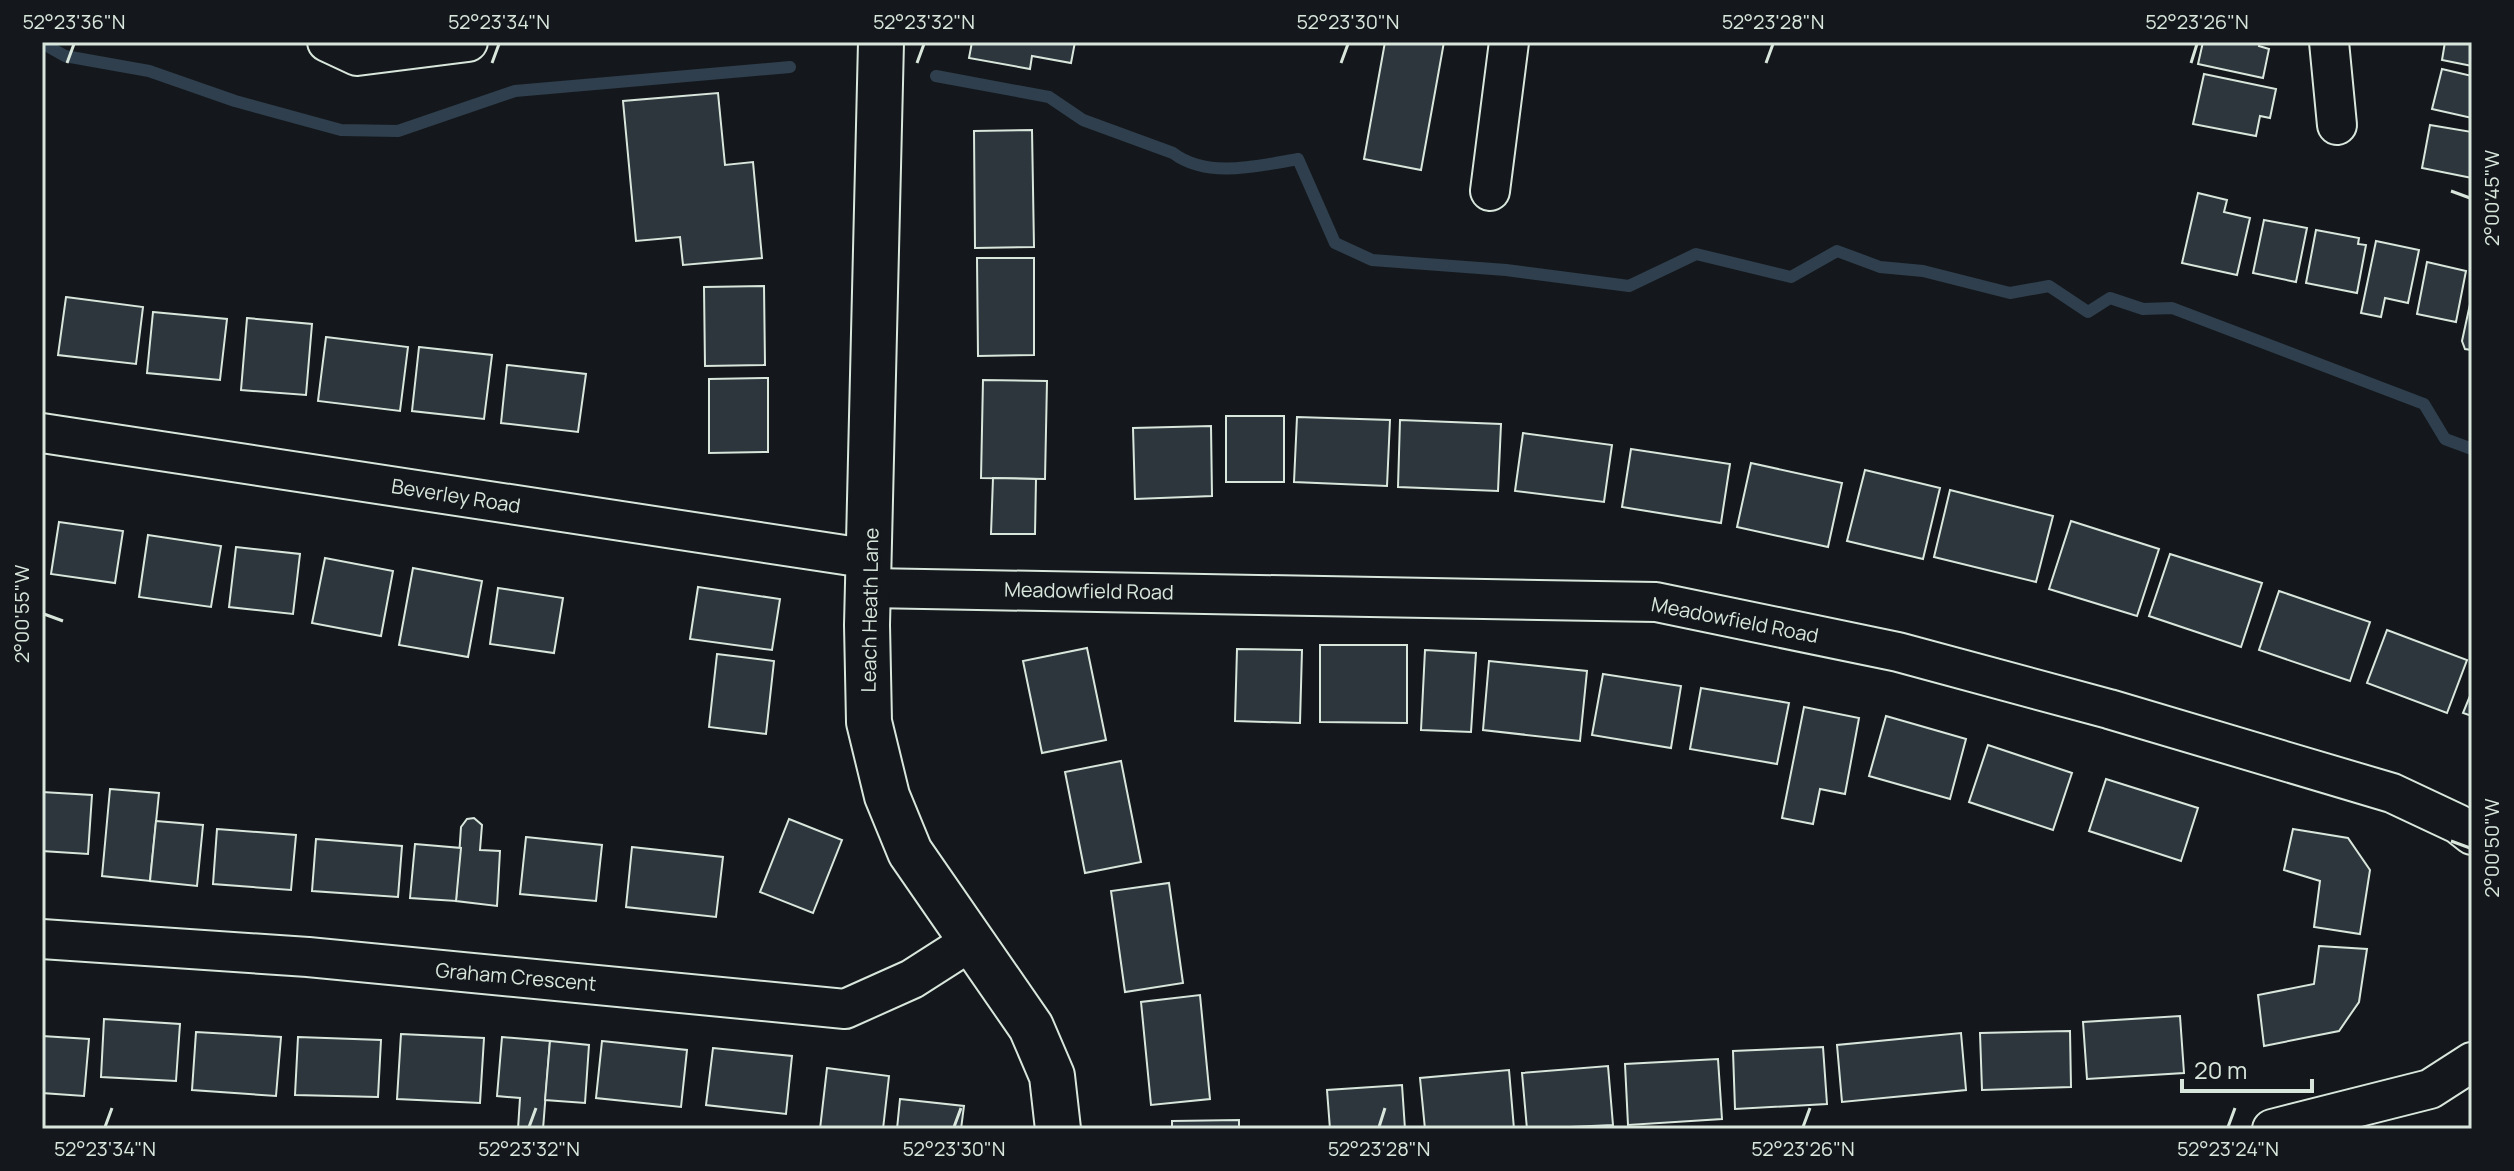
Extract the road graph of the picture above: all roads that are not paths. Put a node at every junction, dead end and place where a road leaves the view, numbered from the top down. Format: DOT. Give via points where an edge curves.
graph roads {
  1 [pos="327,42"];
  2 [pos="468,42"];
  3 [pos="881,42"];
  4 [pos="1509,42"];
  5 [pos="2329,42"];
  6 [pos="2337,125"];
  7 [pos="1490,191"];
  8 [pos="42,433"];
  9 [pos="871,573"];
  10 [pos="2472,835"];
  11 [pos="42,939"];
  12 [pos="973,940"];
  13 [pos="2472,1062"];
  14 [pos="1058,1129"];
  15 [pos="2272,1129"];
  1 -- 2 [label="street" via="357,56"];
  3 -- 9 [label="street, Leach Heath Lane"];
  4 -- 7 [label="street"];
  5 -- 6 [label="street"];
  8 -- 9 [label="street, Beverley Road"];
  9 -- 10 [label="street, Meadowfield Road" via="1656,602 1898,652 2109,709 2392,793"];
  9 -- 12 [label="street, Leach Heath Lane" via="869,722 887,796 910,852"];
  11 -- 12 [label="street, Graham Crescent" via="308,957 845,1009 912,979"];
  12 -- 14 [label="street, Leach Heath Lane" via="1031,1027 1052,1076"];
  13 -- 15 [label="street" via="2430,1089"];
}
